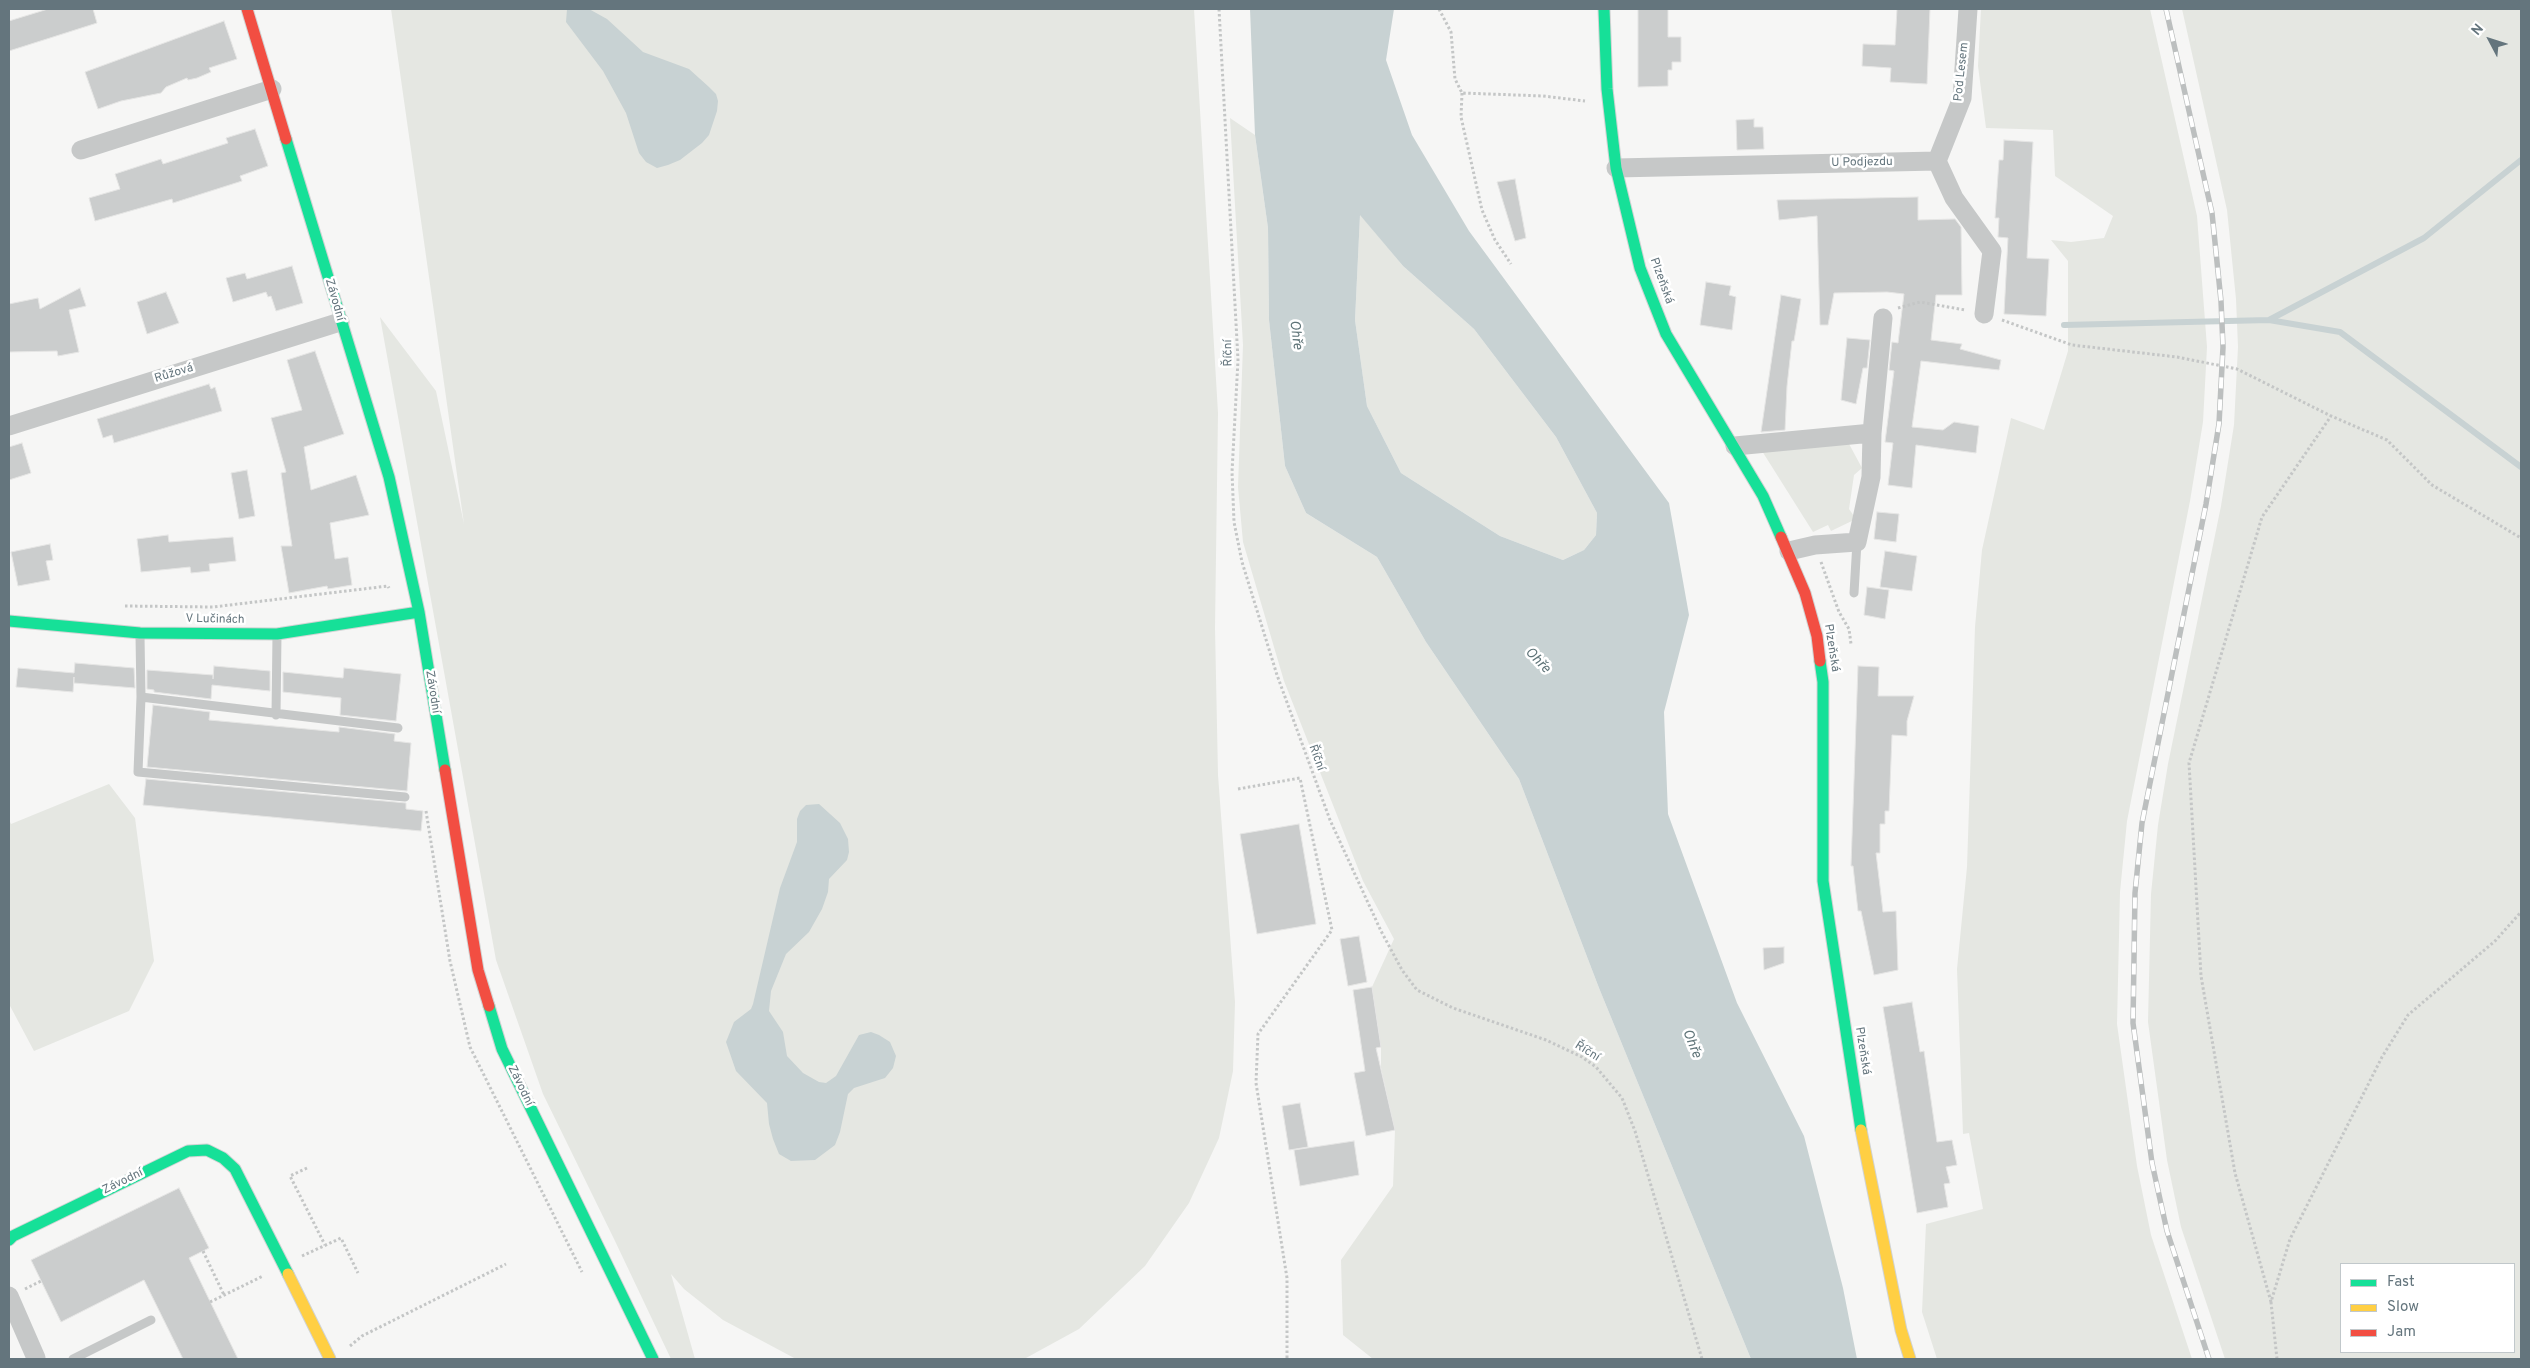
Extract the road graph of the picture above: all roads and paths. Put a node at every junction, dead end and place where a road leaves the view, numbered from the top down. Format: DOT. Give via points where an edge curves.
graph roads {
  1 [pos="248,9"];
  2 [pos="1219,9"];
  3 [pos="1439,9"];
  4 [pos="1604,9"];
  5 [pos="1968,9"];
  6 [pos="272,89"];
  7 [pos="1462,92"];
  8 [pos="1608,101"];
  9 [pos="81,150"];
  10 [pos="1937,160"];
  11 [pos="1616,168"];
  12 [pos="1511,264"];
  13 [pos="1984,314"];
  14 [pos="1883,318"];
  15 [pos="340,322"];
  16 [pos="2331,416"];
  17 [pos="9,426"];
  18 [pos="1872,433"];
  19 [pos="1735,446"];
  20 [pos="2521,538"];
  21 [pos="1857,542"];
  22 [pos="1789,551"];
  23 [pos="1854,593"];
  24 [pos="121,606"];
  25 [pos="419,612"];
  26 [pos="394,616"];
  27 [pos="9,621"];
  28 [pos="140,633"];
  29 [pos="277,634"];
  30 [pos="141,697"];
  31 [pos="276,715"];
  32 [pos="398,728"];
  33 [pos="1238,788"];
  34 [pos="405,797"];
  35 [pos="424,802"];
  36 [pos="2521,912"];
  37 [pos="307,1168"];
  38 [pos="9,1240"];
  39 [pos="325,1245"];
  40 [pos="203,1251"];
  41 [pos="506,1264"];
  42 [pos="587,1281"];
  43 [pos="224,1295"];
  44 [pos="9,1296"];
  45 [pos="2271,1302"];
  46 [pos="151,1320"];
  47 [pos="348,1354"];
  48 [pos="36,1358"];
  49 [pos="72,1359"];
  50 [pos="330,1359"];
  51 [pos="653,1359"];
  52 [pos="1287,1359"];
  53 [pos="1702,1359"];
  54 [pos="1910,1359"];
  55 [pos="2277,1359"];
  1 -- 6 [label="street, Závodní"];
  2 -- 53 [label="path, Říční" via="1238,360 1232,472 1234,522 1242,562 1277,675 1330,820 1402,970 1417,990 1453,1008 1546,1040 1582,1057 1596,1067 1622,1098"];
  3 -- 7 [label="path" via="1451,32 1454,79"];
  4 -- 8 [label="street, Plzeňská"];
  5 -- 10 [label="street, Pod Lesem" via="1962,98"];
  6 -- 9 [label="street"];
  6 -- 15 [label="street, Závodní"];
  7 -- 8 [label="path" via="1543,96 1580,102"];
  7 -- 12 [label="path" via="1461,117 1482,210 1495,240"];
  8 -- 11 [label="street, Plzeňská"];
  10 -- 11 [label="street, U Podjezdu"];
  10 -- 13 [label="street" via="1954,198 1992,251"];
  11 -- 19 [label="street, Plzeňská" via="1640,268 1666,334"];
  13 -- 14 [label="path" via="1920,302 1896,308"];
  13 -- 16 [label="path" via="2072,345 2177,357 2237,369"];
  14 -- 18 [label="street"];
  15 -- 17 [label="street, Růžová"];
  15 -- 25 [label="street, Závodní" via="389,477"];
  16 -- 20 [label="path" via="2387,440 2432,484"];
  16 -- 45 [label="path" via="2262,517 2189,763 2201,976 2235,1173"];
  18 -- 19 [label="street"];
  18 -- 21 [label="street" via="1870,477"];
  19 -- 22 [label="street, Plzeňská"];
  21 -- 22 [label="street"];
  21 -- 23 [label="lane"];
  22 -- 54 [label="street, Plzeňská" via="1805,593 1821,657 1823,881 1863,1144 1901,1330"];
  24 -- 26 [label="path" via="213,607 388,586"];
  25 -- 26 [label="street, V Lučinách"];
  25 -- 51 [label="street, Závodní" via="478,970 502,1049"];
  26 -- 29 [label="street, V Lučinách"];
  27 -- 28 [label="street, V Lučinách"];
  28 -- 29 [label="street, V Lučinách"];
  28 -- 30 [label="lane"];
  29 -- 31 [label="lane"];
  30 -- 31 [label="lane"];
  30 -- 34 [label="lane" via="138,772"];
  31 -- 32 [label="lane"];
  33 -- 52 [label="path" via="1300,778 1332,930 1258,1034 1256,1082 1287,1278"];
  35 -- 42 [label="path" via="450,961 470,1047"];
  36 -- 45 [label="path" via="2495,941 2408,1015 2382,1057 2290,1239"];
  37 -- 39 [label="path" via="290,1176"];
  38 -- 50 [label="street, Závodní" via="188,1151 207,1150 235,1169"];
  40 -- 43 [label="path"];
  41 -- 47 [label="path" via="362,1336 355,1340"];
  44 -- 48 [label="street"];
  45 -- 55 [label="path"];
  46 -- 49 [label="lane"];
}
